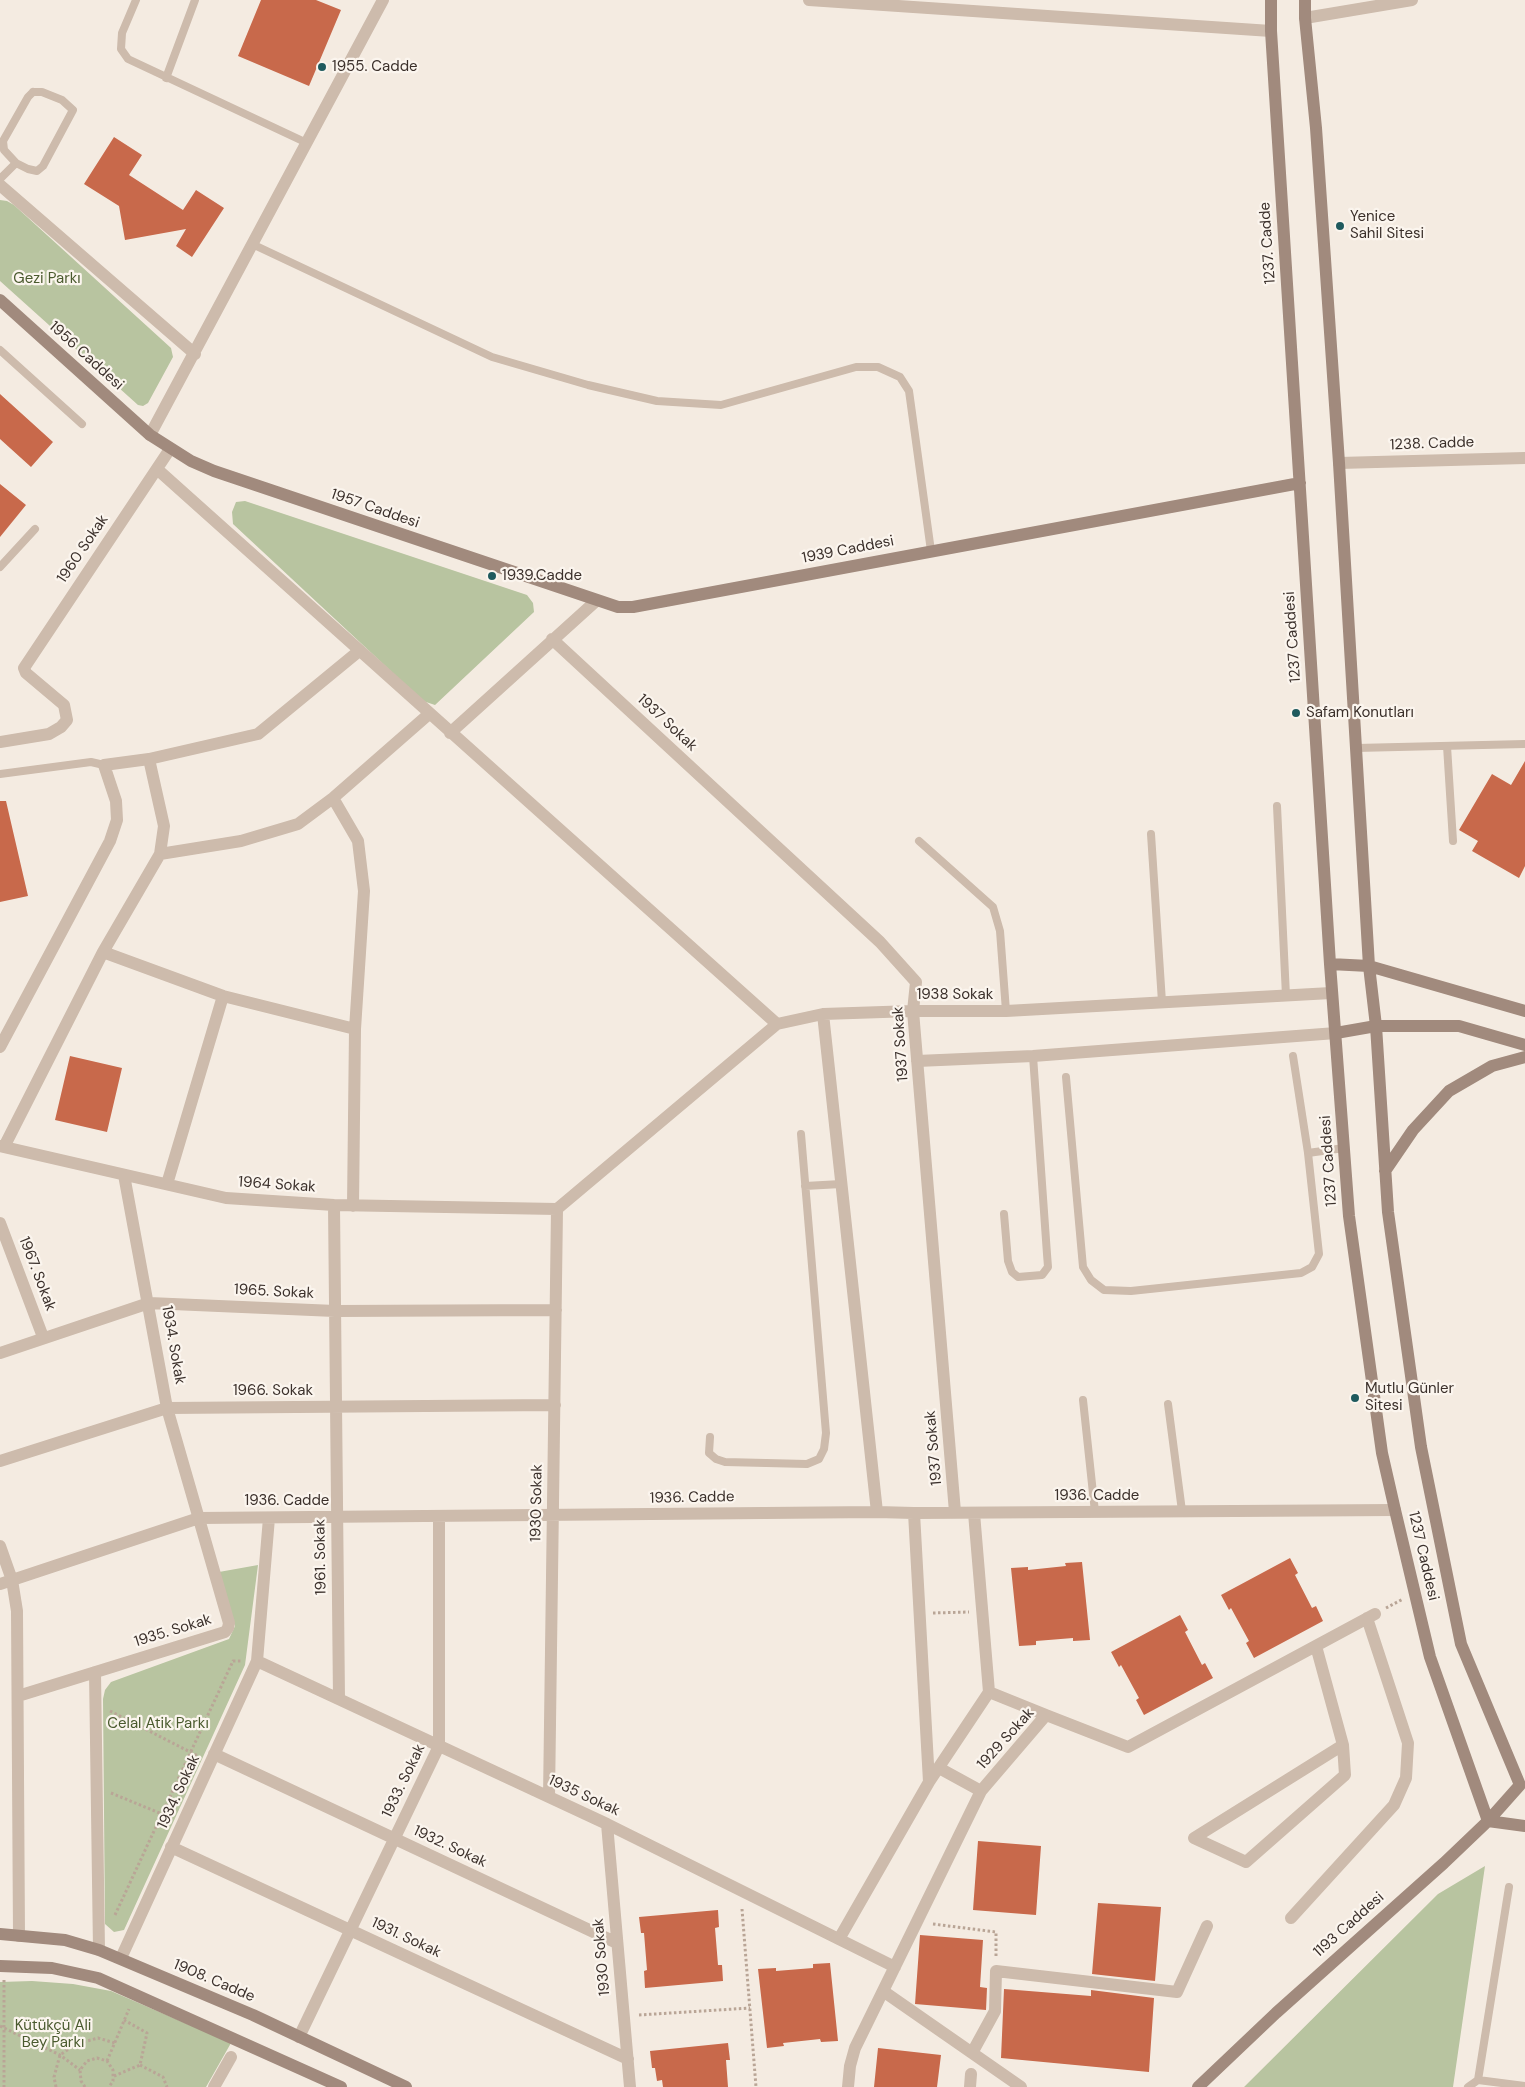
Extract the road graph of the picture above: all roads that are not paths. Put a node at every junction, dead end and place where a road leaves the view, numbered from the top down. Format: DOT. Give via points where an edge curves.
graph roads {
  1 [pos="136,0"];
  2 [pos="195,0"];
  3 [pos="384,0"];
  4 [pos="809,0"];
  5 [pos="1271,0"];
  6 [pos="1305,0"];
  7 [pos="1412,0"];
  8 [pos="1305,18"];
  9 [pos="1271,31"];
  10 [pos="166,78"];
  11 [pos="307,143"];
  12 [pos="16,163"];
  13 [pos="0,179"];
  14 [pos="0,185"];
  15 [pos="252,244"];
  16 [pos="0,300"];
  17 [pos="0,350"];
  18 [pos="195,354"];
  19 [pos="82,424"];
  20 [pos="150,435"];
  21 [pos="170,449"];
  22 [pos="1525,458"];
  23 [pos="1339,463"];
  24 [pos="157,469"];
  25 [pos="1300,483"];
  26 [pos="35,529"];
  27 [pos="931,551"];
  28 [pos="0,567"];
  29 [pos="596,602"];
  30 [pos="552,639"];
  31 [pos="359,651"];
  32 [pos="429,714"];
  33 [pos="450,732"];
  34 [pos="0,742"];
  35 [pos="1525,744"];
  36 [pos="1447,746"];
  37 [pos="1356,748"];
  38 [pos="150,760"];
  39 [pos="104,765"];
  40 [pos="0,774"];
  41 [pos="333,798"];
  42 [pos="1277,806"];
  43 [pos="1151,834"];
  44 [pos="919,840"];
  45 [pos="1453,841"];
  46 [pos="160,854"];
  47 [pos="103,952"];
  48 [pos="1330,964"];
  49 [pos="1369,966"];
  50 [pos="1332,993"];
  51 [pos="223,996"];
  52 [pos="1286,996"];
  53 [pos="1162,1002"];
  54 [pos="913,1011"];
  55 [pos="1006,1011"];
  56 [pos="1525,1011"];
  57 [pos="823,1014"];
  58 [pos="777,1024"];
  59 [pos="1376,1026"];
  60 [pos="355,1029"];
  61 [pos="1336,1033"];
  62 [pos="1525,1045"];
  63 [pos="0,1047"];
  64 [pos="1033,1056"];
  65 [pos="1292,1056"];
  66 [pos="1525,1056"];
  67 [pos="918,1061"];
  68 [pos="1066,1077"];
  69 [pos="801,1134"];
  70 [pos="2,1147"];
  71 [pos="1344,1148"];
  72 [pos="1308,1153"];
  73 [pos="1385,1171"];
  74 [pos="124,1175"];
  75 [pos="167,1184"];
  76 [pos="841,1184"];
  77 [pos="805,1186"];
  78 [pos="334,1205"];
  79 [pos="352,1206"];
  80 [pos="557,1209"];
  81 [pos="1004,1214"];
  82 [pos="0,1223"];
  83 [pos="149,1303"];
  84 [pos="556,1310"];
  85 [pos="335,1311"];
  86 [pos="43,1337"];
  87 [pos="0,1353"];
  88 [pos="1083,1400"];
  89 [pos="554,1404"];
  90 [pos="1168,1404"];
  91 [pos="336,1406"];
  92 [pos="167,1408"];
  93 [pos="710,1437"];
  94 [pos="0,1461"];
  95 [pos="1395,1510"];
  96 [pos="1182,1511"];
  97 [pos="877,1512"];
  98 [pos="955,1512"];
  99 [pos="1095,1512"];
  100 [pos="914,1513"];
  101 [pos="974,1513"];
  102 [pos="553,1516"];
  103 [pos="337,1517"];
  104 [pos="439,1517"];
  105 [pos="199,1518"];
  106 [pos="269,1518"];
  107 [pos="0,1546"];
  108 [pos="6,1582"];
  109 [pos="1316,1646"];
  110 [pos="256,1661"];
  111 [pos="96,1672"];
  112 [pos="989,1692"];
  113 [pos="18,1696"];
  114 [pos="338,1699"];
  115 [pos="1046,1715"];
  116 [pos="1343,1745"];
  117 [pos="439,1746"];
  118 [pos="212,1758"];
  119 [pos="939,1768"];
  120 [pos="929,1782"];
  121 [pos="1522,1785"];
  122 [pos="981,1791"];
  123 [pos="549,1797"];
  124 [pos="1488,1820"];
  125 [pos="606,1824"];
  126 [pos="1525,1826"];
  127 [pos="395,1839"];
  128 [pos="171,1847"];
  129 [pos="1508,1887"];
  130 [pos="1291,1918"];
  131 [pos="1207,1926"];
  132 [pos="350,1930"];
  133 [pos="0,1934"];
  134 [pos="20,1936"];
  135 [pos="839,1939"];
  136 [pos="617,1943"];
  137 [pos="98,1950"];
  138 [pos="120,1958"];
  139 [pos="2,1966"];
  140 [pos="895,1966"];
  141 [pos="883,1991"];
  142 [pos="299,2037"];
  143 [pos="972,2053"];
  144 [pos="231,2057"];
  145 [pos="628,2059"];
  146 [pos="1478,2080"];
  147 [pos="1525,2086"];
  148 [pos="214,2087"];
  149 [pos="341,2087"];
  150 [pos="406,2087"];
  151 [pos="630,2087"];
  152 [pos="848,2087"];
  153 [pos="1021,2087"];
  154 [pos="1198,2087"];
  155 [pos="1468,2087"];
  1 -- 10 [label="lane" via="122,33 121,49 128,60"];
  2 -- 10 [label="lane"];
  3 -- 11 [label="street"];
  4 -- 9 [label="street"];
  5 -- 9 [label="street, 1237. Cadde"];
  6 -- 8 [label="street"];
  7 -- 8 [label="street"];
  8 -- 23 [label="street" via="1316,128"];
  9 -- 25 [label="street, 1237. Cadde"];
  10 -- 11 [label="lane"];
  11 -- 15 [label="street"];
  12 -- 12 [label="lane" via="37,170 44,166 73,110 62,100 42,92 33,92 28,97 3,142 4,150"];
  12 -- 13 [label="lane"];
  14 -- 18 [label="street"];
  15 -- 18 [label="street"];
  15 -- 27 [label="lane" via="492,357 657,401 721,405 856,367 878,367 900,377 908,391"];
  16 -- 20 [label="street, 1956 Caddesi"];
  17 -- 19 [label="lane"];
  18 -- 20 [label="street"];
  20 -- 21 [label="street, 1957 Caddesi"];
  21 -- 24 [label="street, 1960 Sokak"];
  21 -- 29 [label="street, 1957 Caddesi" via="214,471"];
  22 -- 23 [label="street, 1238. Cadde"];
  23 -- 37 [label="street, 1237 Caddesi"];
  24 -- 31 [label="street"];
  24 -- 34 [label="street, 1960 Sokak" via="24,668 64,705 66,720 55,732"];
  25 -- 27 [label="street, 1939 Caddesi"];
  25 -- 48 [label="street, 1237 Caddesi"];
  26 -- 28 [label="lane"];
  27 -- 29 [label="street, 1939 Caddesi" via="633,607"];
  29 -- 30 [label="street"];
  30 -- 33 [label="street"];
  30 -- 54 [label="street, 1937 Sokak" via="880,942 916,982"];
  31 -- 32 [label="street"];
  31 -- 38 [label="street" via="258,734"];
  32 -- 33 [label="street"];
  32 -- 41 [label="street"];
  33 -- 58 [label="street"];
  35 -- 36 [label="lane"];
  36 -- 37 [label="lane"];
  36 -- 45 [label="lane"];
  37 -- 49 [label="street, 1237 Caddesi"];
  38 -- 39 [label="street"];
  38 -- 46 [label="street" via="164,826"];
  39 -- 40 [label="lane" via="91,762"];
  39 -- 63 [label="street" via="116,801 117,820 110,841"];
  41 -- 46 [label="street" via="298,824 241,842"];
  41 -- 60 [label="street" via="358,841 364,891"];
  42 -- 52 [label="lane"];
  43 -- 53 [label="lane"];
  44 -- 55 [label="lane" via="993,906 1000,931"];
  46 -- 47 [label="street"];
  47 -- 51 [label="street"];
  47 -- 70 [label="street"];
  48 -- 49 [label="street"];
  48 -- 50 [label="street, 1237 Caddesi"];
  49 -- 56 [label="street"];
  49 -- 59 [label="street, 1237 Caddesi"];
  50 -- 52 [label="street, 1938 Sokak"];
  50 -- 61 [label="street, 1237 Caddesi"];
  51 -- 60 [label="street"];
  51 -- 75 [label="street"];
  52 -- 53 [label="street, 1938 Sokak"];
  53 -- 55 [label="street, 1938 Sokak"];
  54 -- 55 [label="street, 1938 Sokak"];
  54 -- 57 [label="street, 1938 Sokak"];
  54 -- 67 [label="street, 1937 Sokak"];
  57 -- 58 [label="street, 1938 Sokak"];
  57 -- 76 [label="street"];
  58 -- 80 [label="street, 1938 Sokak"];
  59 -- 61 [label="street"];
  59 -- 62 [label="street" via="1460,1026"];
  59 -- 73 [label="street, 1237 Caddesi"];
  60 -- 79 [label="street"];
  61 -- 64 [label="street"];
  61 -- 71 [label="street, 1237 Caddesi"];
  64 -- 67 [label="street"];
  64 -- 81 [label="lane" via="1048,1266 1042,1275 1018,1277 1012,1272"];
  65 -- 72 [label="lane"];
  66 -- 73 [label="street" via="1492,1066 1449,1091 1413,1130"];
  67 -- 98 [label="street, 1937 Sokak"];
  68 -- 72 [label="lane" via="1083,1267 1091,1280 1104,1290 1131,1291 1302,1273 1312,1267 1319,1254"];
  69 -- 77 [label="lane"];
  70 -- 74 [label="street, 1964 Sokak"];
  71 -- 72 [label="lane"];
  71 -- 95 [label="street, 1237 Caddesi" via="1382,1453"];
  73 -- 121 [label="street, 1237 Caddesi" via="1421,1446 1461,1644"];
  74 -- 75 [label="street, 1964 Sokak"];
  74 -- 83 [label="street, 1934. Sokak"];
  75 -- 78 [label="street, 1964 Sokak" via="226,1198"];
  76 -- 77 [label="lane"];
  76 -- 97 [label="street"];
  77 -- 93 [label="lane" via="826,1433 824,1449 819,1459 807,1464 725,1462 709,1453"];
  78 -- 79 [label="street, 1964 Sokak"];
  78 -- 85 [label="street, 1961. Sokak"];
  79 -- 80 [label="street, 1964 Sokak"];
  80 -- 84 [label="street, 1930 Sokak"];
  82 -- 86 [label="street, 1967. Sokak"];
  83 -- 85 [label="street, 1965. Sokak"];
  83 -- 86 [label="street, 1965. Sokak"];
  83 -- 92 [label="street, 1934. Sokak"];
  84 -- 85 [label="street, 1965. Sokak"];
  84 -- 89 [label="street, 1930 Sokak"];
  85 -- 91 [label="street, 1961. Sokak"];
  86 -- 87 [label="street, 1965. Sokak"];
  88 -- 99 [label="lane"];
  89 -- 91 [label="street, 1966. Sokak"];
  89 -- 102 [label="street, 1930 Sokak"];
  90 -- 96 [label="lane"];
  91 -- 92 [label="street, 1966. Sokak"];
  91 -- 103 [label="street, 1961. Sokak"];
  92 -- 94 [label="street, 1966. Sokak"];
  92 -- 105 [label="street, 1934. Sokak"];
  95 -- 96 [label="street, 1936. Cadde"];
  95 -- 124 [label="street, 1237 Caddesi" via="1430,1657"];
  96 -- 99 [label="street, 1936. Cadde"];
  97 -- 100 [label="street, 1936. Cadde"];
  97 -- 102 [label="street, 1936. Cadde"];
  98 -- 100 [label="street, 1936. Cadde"];
  98 -- 101 [label="street, 1936. Cadde"];
  99 -- 101 [label="street, 1936. Cadde"];
  100 -- 120 [label="street"];
  101 -- 112 [label="street"];
  102 -- 104 [label="street, 1936. Cadde"];
  102 -- 123 [label="street, 1930 Sokak"];
  103 -- 104 [label="street, 1936. Cadde"];
  103 -- 106 [label="street, 1936. Cadde"];
  103 -- 114 [label="street, 1961. Sokak"];
  104 -- 117 [label="street, 1933. Sokak"];
  105 -- 106 [label="street, 1936. Cadde"];
  105 -- 108 [label="street, 1936. Cadde"];
  105 -- 111 [label="street, 1935. Sokak" via="228,1628 225,1632"];
  106 -- 110 [label="street, 1934. Sokak"];
  107 -- 108 [label="street"];
  108 -- 113 [label="street" via="17,1611"];
  109 -- 115 [label="street, 1929 Sokak" via="1128,1748"];
  109 -- 116 [label="street"];
  109 -- 130 [label="street, 1929 Sokak" via="1371,1616 1408,1743 1406,1778 1394,1805"];
  110 -- 114 [label="street, 1935 Sokak"];
  110 -- 118 [label="street, 1934. Sokak"];
  111 -- 113 [label="street, 1935. Sokak"];
  111 -- 137 [label="street"];
  112 -- 115 [label="street"];
  112 -- 119 [label="street"];
  113 -- 134 [label="street"];
  114 -- 117 [label="street, 1935 Sokak"];
  115 -- 122 [label="street, 1929 Sokak"];
  116 -- 116 [label="street" via="1285,1782 1194,1838 1246,1862 1345,1775"];
  117 -- 123 [label="street, 1935 Sokak"];
  117 -- 127 [label="street, 1933. Sokak"];
  118 -- 127 [label="street, 1932. Sokak"];
  118 -- 128 [label="street, 1934. Sokak"];
  119 -- 120 [label="street"];
  119 -- 122 [label="street"];
  120 -- 135 [label="street"];
  121 -- 124 [label="street, 1193 Caddesi"];
  122 -- 140 [label="street, 1929 Sokak"];
  123 -- 125 [label="street, 1935 Sokak"];
  124 -- 126 [label="street"];
  124 -- 154 [label="street, 1193 Caddesi"];
  125 -- 135 [label="street, 1935 Sokak"];
  125 -- 136 [label="street, 1930 Sokak"];
  127 -- 132 [label="street, 1933. Sokak"];
  127 -- 136 [label="street, 1932. Sokak"];
  128 -- 132 [label="street, 1931. Sokak"];
  128 -- 138 [label="street, 1934. Sokak"];
  129 -- 146 [label="lane"];
  131 -- 143 [label="street" via="1177,1992 996,1971 995,2011"];
  132 -- 142 [label="street, 1933. Sokak"];
  132 -- 145 [label="street, 1931. Sokak"];
  133 -- 134 [label="street, 1908. Cadde"];
  134 -- 137 [label="street, 1908. Cadde" via="65,1940"];
  135 -- 140 [label="street, 1935 Sokak"];
  136 -- 145 [label="street, 1930 Sokak"];
  137 -- 138 [label="street, 1908. Cadde"];
  138 -- 142 [label="street, 1908. Cadde"];
  139 -- 149 [label="street" via="52,1968 98,1978"];
  140 -- 141 [label="street, 1929 Sokak"];
  141 -- 143 [label="street"];
  141 -- 152 [label="street, 1929 Sokak" via="852,2057"];
  142 -- 150 [label="street, 1908. Cadde"];
  143 -- 153 [label="street"];
  144 -- 148 [label="street"];
  145 -- 151 [label="street, 1930 Sokak"];
  146 -- 147 [label="lane"];
  146 -- 155 [label="lane"];
}
